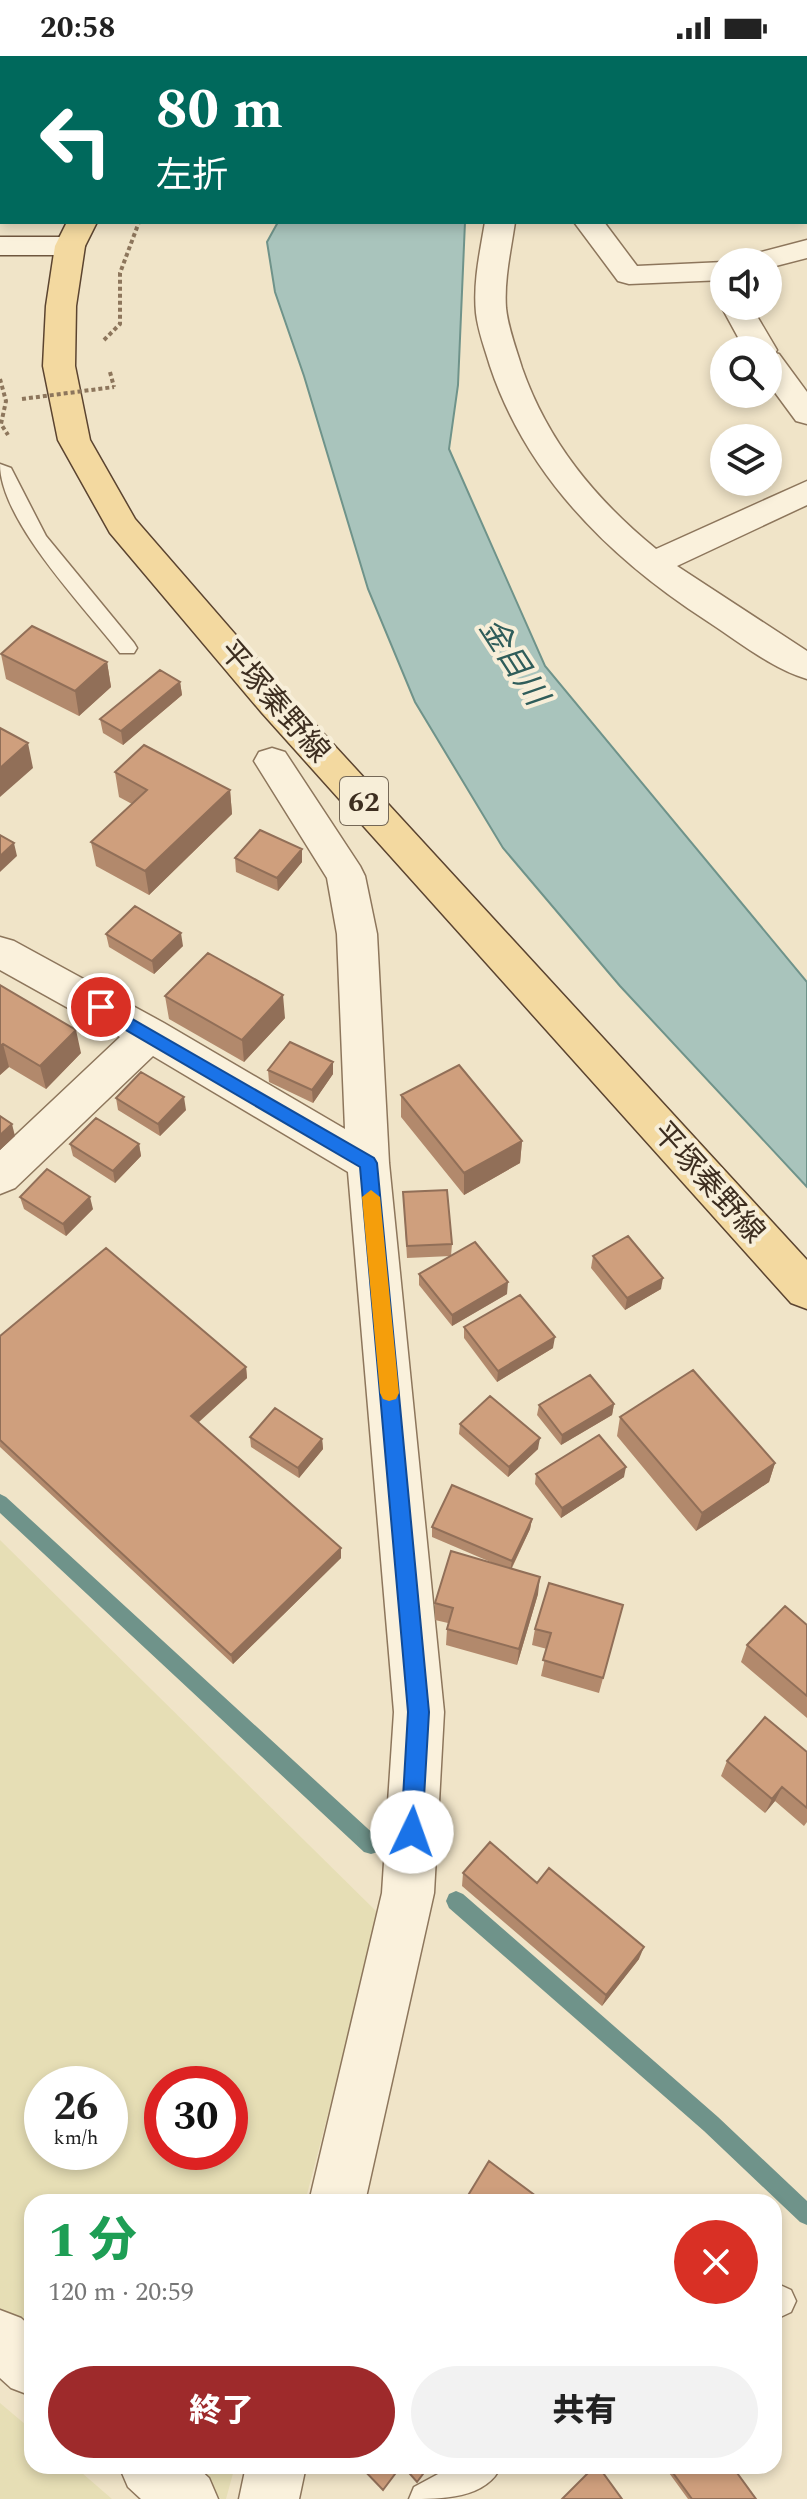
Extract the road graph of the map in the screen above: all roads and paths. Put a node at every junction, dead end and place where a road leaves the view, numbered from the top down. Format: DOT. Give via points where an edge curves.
graph roads {
  1 [pos="138,224"];
  2 [pos="500,224"];
  3 [pos="591,224"];
  4 [pos="76,234"];
  5 [pos="0,246"];
  6 [pos="807,249"];
  7 [pos="782,256"];
  8 [pos="710,275"];
  9 [pos="102,343"];
  10 [pos="0,379"];
  11 [pos="782,380"];
  12 [pos="114,387"];
  13 [pos="22,399"];
  14 [pos="6,401"];
  15 [pos="807,414"];
  16 [pos="0,470"];
  17 [pos="807,492"];
  18 [pos="653,564"];
  19 [pos="127,648"];
  20 [pos="807,667"];
  21 [pos="272,761"];
  22 [pos="1,953"];
  23 [pos="150,1034"];
  24 [pos="368,1163"];
  25 [pos="0,1176"];
  26 [pos="807,1290"];
  27 [pos="339,2194"];
  28 [pos="0,2339"];
  29 [pos="24,2360"];
  30 [pos="158,2474"];
  31 [pos="274,2474"];
  32 [pos="471,2474"];
  33 [pos="188,2499"];
  34 [pos="269,2499"];
  35 [pos="426,2499"];
  1 -- 9 [label="path" via="120,273 120,324"];
  2 -- 18 [label="street" via="490,308 516,400 546,456 586,506"];
  3 -- 8 [label="street" via="629,275"];
  4 -- 5 [label="street"];
  4 -- 26 [label="main road, 平塚秦野線 / 62" via="61,306 59,366 74,440 122,525 275,704"];
  6 -- 7 [label="street"];
  10 -- 14 [label="path"];
  11 -- 15 [label="street"];
  12 -- 13 [label="path, bridge"];
  16 -- 19 [label="lane" via="38,538"];
  17 -- 18 [label="street"];
  18 -- 20 [label="street"];
  21 -- 24 [label="street" via="346,876 357,934"];
  22 -- 23 [label="street"];
  23 -- 24 [label="street"];
  23 -- 25 [label="street"];
  24 -- 27 [label="street" via="419,1712 408,1893"];
  28 -- 29 [label="street"];
  30 -- 33 [label="street"];
  31 -- 34 [label="street"];
  32 -- 35 [label="lane"];
}
